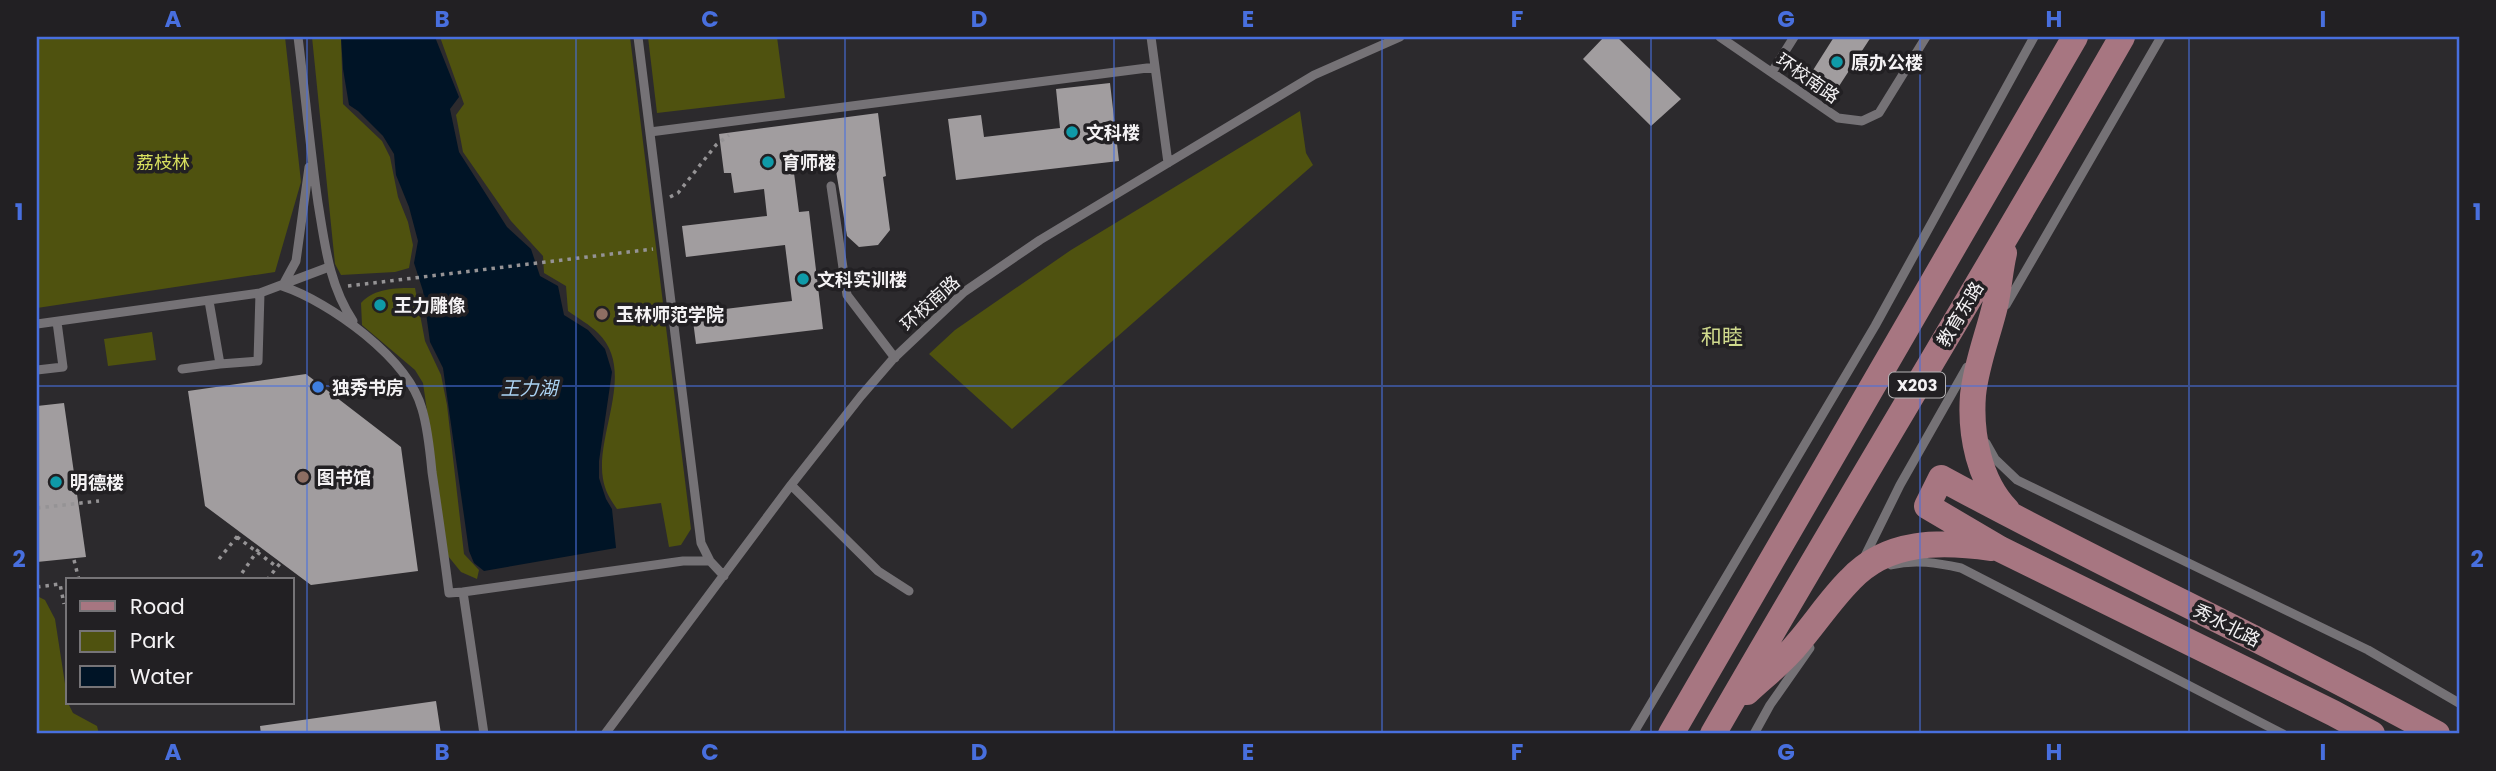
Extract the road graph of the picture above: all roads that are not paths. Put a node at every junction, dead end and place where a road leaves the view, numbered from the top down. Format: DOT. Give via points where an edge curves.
graph roads {
  1 [pos="299,37"];
  2 [pos="638,37"];
  3 [pos="1151,37"];
  4 [pos="1400,37"];
  5 [pos="1720,37"];
  6 [pos="1794,37"];
  7 [pos="1926,37"];
  8 [pos="2034,37"];
  9 [pos="2075,37"];
  10 [pos="2122,37"];
  11 [pos="2161,37"];
  12 [pos="1155,67"];
  13 [pos="1772,72"];
  14 [pos="650,132"];
  15 [pos="311,155"];
  16 [pos="1168,163"];
  17 [pos="831,186"];
  18 [pos="2008,235"];
  19 [pos="328,267"];
  20 [pos="282,286"];
  21 [pos="260,293"];
  22 [pos="2007,300"];
  23 [pos="209,301"];
  24 [pos="57,322"];
  25 [pos="37,324"];
  26 [pos="356,326"];
  27 [pos="1989,330"];
  28 [pos="895,358"];
  29 [pos="220,364"];
  30 [pos="182,369"];
  31 [pos="37,370"];
  32 [pos="791,485"];
  33 [pos="2016,519"];
  34 [pos="2000,549"];
  35 [pos="710,561"];
  36 [pos="1857,574"];
  37 [pos="724,576"];
  38 [pos="463,592"];
  39 [pos="909,592"];
  40 [pos="1843,600"];
  41 [pos="1829,621"];
  42 [pos="1814,642"];
  43 [pos="2459,703"];
  44 [pos="1718,725"];
  45 [pos="484,734"];
  46 [pos="605,734"];
  47 [pos="1633,734"];
  48 [pos="1671,734"];
  49 [pos="1754,734"];
  50 [pos="2283,734"];
  51 [pos="2372,734"];
  52 [pos="2437,734"];
  1 -- 15 [label="lane"];
  2 -- 14 [label="lane"];
  3 -- 12 [label="lane"];
  4 -- 16 [label="lane, 环校南路" via="1314,75"];
  5 -- 13 [label="lane, 环校南路"];
  6 -- 13 [label="lane"];
  7 -- 13 [label="lane, 环校南路" via="1879,113 1862,121 1838,118"];
  8 -- 47 [label="lane" via="1875,326"];
  9 -- 48 [label="main road, X203"];
  10 -- 18 [label="main road, 教育东路 / X203"];
  11 -- 22 [label="lane"];
  12 -- 14 [label="lane"];
  12 -- 16 [label="lane"];
  14 -- 35 [label="lane" via="701,543"];
  15 -- 19 [label="lane"];
  15 -- 20 [label="lane" via="296,261"];
  16 -- 28 [label="lane, 环校南路" via="1001,265 964,292"];
  17 -- 28 [label="lane" via="848,295"];
  18 -- 27 [label="main road"];
  18 -- 44 [label="main road, 教育东路 / X203"];
  19 -- 20 [label="lane"];
  19 -- 26 [label="lane"];
  20 -- 21 [label="lane"];
  20 -- 26 [label="lane"];
  21 -- 23 [label="lane"];
  21 -- 29 [label="lane" via="258,361"];
  22 -- 27 [label="lane"];
  22 -- 43 [label="lane" via="1979,400 1983,436 1995,459 2017,480 2368,650"];
  23 -- 24 [label="lane"];
  23 -- 29 [label="lane"];
  24 -- 25 [label="lane"];
  24 -- 31 [label="lane" via="63,367"];
  26 -- 38 [label="lane" via="399,369 422,408 449,593"];
  27 -- 33 [label="main road" via="1973,394 1973,426 1990,487"];
  27 -- 36 [label="lane" via="1900,485"];
  28 -- 32 [label="lane, 环校南路"];
  29 -- 30 [label="lane"];
  32 -- 37 [label="lane, 环校南路"];
  32 -- 39 [label="lane" via="878,570"];
  33 -- 34 [label="main road, 秀水北路" via="1941,478 1927,506"];
  33 -- 52 [label="main road, 秀水北路"];
  34 -- 36 [label="main road" via="1932,543 1898,549 1874,559"];
  34 -- 51 [label="main road, 秀水北路"];
  35 -- 37 [label="lane"];
  35 -- 38 [label="lane"];
  36 -- 40 [label="lane"];
  36 -- 44 [label="main road" via="1796,646"];
  37 -- 46 [label="lane, 环校南路"];
  38 -- 45 [label="lane"];
  40 -- 41 [label="lane"];
  40 -- 50 [label="lane" via="1870,571 1880,568 1934,562 1961,568"];
  42 -- 49 [label="lane"];
}
